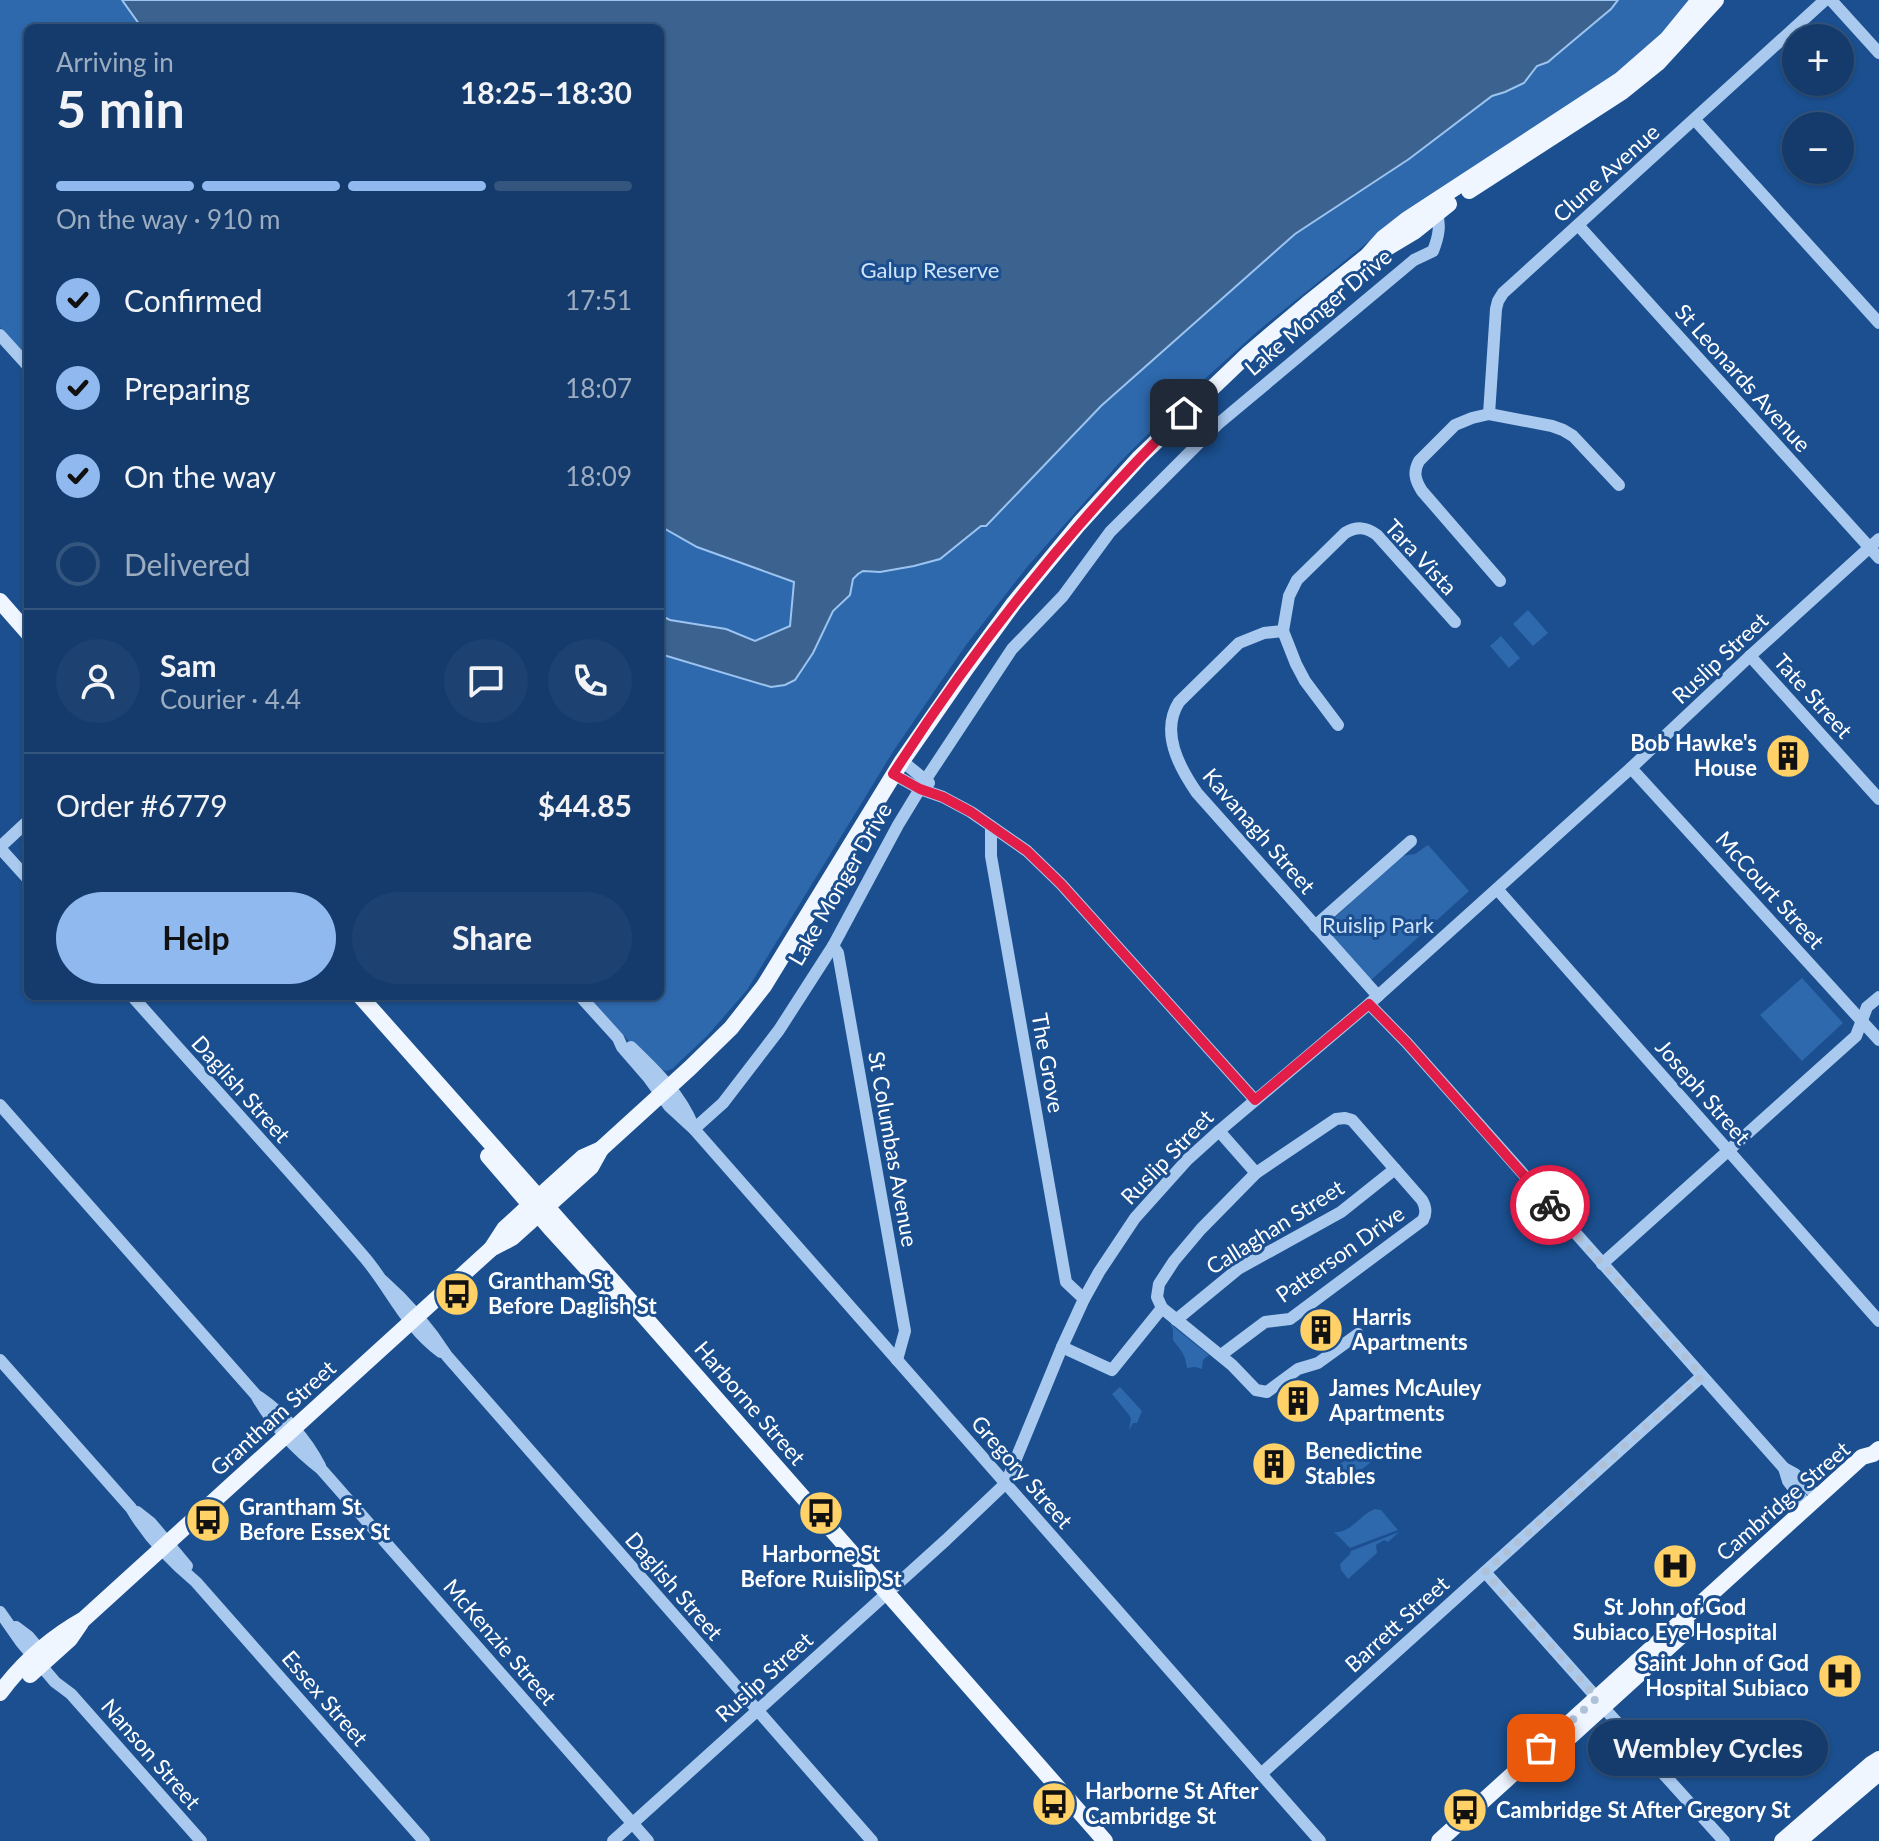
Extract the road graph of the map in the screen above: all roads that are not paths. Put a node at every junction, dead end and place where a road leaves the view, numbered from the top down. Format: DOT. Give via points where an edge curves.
graph roads {
  1 [pos="1699,0"];
  2 [pos="1716,0"];
  3 [pos="1825,0"];
  4 [pos="1831,0"];
  5 [pos="1879,53"];
  6 [pos="1695,120"];
  7 [pos="1436,207"];
  8 [pos="1578,225"];
  9 [pos="1879,323"];
  10 [pos="0,335"];
  11 [pos="24,362"];
  12 [pos="1489,414"];
  13 [pos="1619,485"];
  14 [pos="1874,543"];
  15 [pos="1879,558"];
  16 [pos="1500,581"];
  17 [pos="0,585"];
  18 [pos="0,601"];
  19 [pos="24,612"];
  20 [pos="1455,622"];
  21 [pos="24,628"];
  22 [pos="1283,631"];
  23 [pos="1750,656"];
  24 [pos="1338,725"];
  25 [pos="898,767"];
  26 [pos="1631,768"];
  27 [pos="923,784"];
  28 [pos="1879,799"];
  29 [pos="24,825"];
  30 [pos="991,826"];
  31 [pos="1411,841"];
  32 [pos="0,847"];
  33 [pos="24,874"];
  34 [pos="1497,889"];
  35 [pos="1315,926"];
  36 [pos="833,946"];
  37 [pos="1879,997"];
  38 [pos="136,1000"];
  39 [pos="352,1000"];
  40 [pos="363,1000"];
  41 [pos="584,1000"];
  42 [pos="1374,1000"];
  43 [pos="1862,1021"];
  44 [pos="1879,1040"];
  45 [pos="690,1068"];
  46 [pos="665,1091"];
  47 [pos="1255,1100"];
  48 [pos="0,1105"];
  49 [pos="694,1129"];
  50 [pos="1219,1131"];
  51 [pos="1728,1151"];
  52 [pos="1395,1169"];
  53 [pos="1256,1173"];
  54 [pos="539,1206"];
  55 [pos="1602,1264"];
  56 [pos="1084,1299"];
  57 [pos="1162,1308"];
  58 [pos="414,1319"];
  59 [pos="1176,1320"];
  60 [pos="1879,1321"];
  61 [pos="1358,1334"];
  62 [pos="1062,1347"];
  63 [pos="1221,1355"];
  64 [pos="0,1360"];
  65 [pos="897,1360"];
  66 [pos="1702,1376"];
  67 [pos="289,1432"];
  68 [pos="1876,1452"];
  69 [pos="1006,1483"];
  70 [pos="1813,1502"];
  71 [pos="165,1545"];
  72 [pos="1485,1572"];
  73 [pos="883,1596"];
  74 [pos="4,1616"];
  75 [pos="41,1658"];
  76 [pos="0,1694"];
  77 [pos="1600,1703"];
  78 [pos="757,1709"];
  79 [pos="1879,1759"];
  80 [pos="1879,1773"];
  81 [pos="1261,1774"];
  82 [pos="633,1823"];
  83 [pos="1791,1839"];
  84 [pos="201,1841"];
  85 [pos="424,1841"];
  86 [pos="613,1841"];
  87 [pos="648,1841"];
  88 [pos="872,1841"];
  89 [pos="1093,1841"];
  90 [pos="1105,1841"];
  91 [pos="1320,1841"];
  92 [pos="1439,1841"];
  93 [pos="1455,1841"];
  94 [pos="1724,1841"];
  1 -- 7 [label="main road, Lake Monger Drive" via="1667,39 1620,80"];
  2 -- 7 [label="main road, Lake Monger Drive" via="1658,63 1622,92"];
  3 -- 6 [label="street, Clune Avenue"];
  4 -- 5 [label="street"];
  6 -- 8 [label="street, Clune Avenue"];
  6 -- 9 [label="street"];
  7 -- 25 [label="main road, Lake Monger Drive" via="1383,238 1249,353 1130,468 1014,603"];
  7 -- 27 [label="street, Lake Monger Drive" via="1439,234 1433,251 1414,260 1218,424 1110,532 1063,596 1012,649"];
  8 -- 12 [label="street, Clune Avenue" via="1498,301"];
  8 -- 14 [label="street, St Leonards Avenue"];
  10 -- 11 [label="street"];
  12 -- 13 [label="street" via="1563,430"];
  12 -- 16 [label="street" via="1455,425 1425,454 1415,474 1422,491"];
  14 -- 15 [label="street, St Leonards Avenue"];
  14 -- 23 [label="street, Ruslip Street"];
  17 -- 19 [label="main road"];
  18 -- 21 [label="main road"];
  20 -- 22 [label="street, Tara Vista" via="1377,535 1358,528 1345,533 1297,580"];
  22 -- 24 [label="street" via="1305,681"];
  22 -- 35 [label="street, Kavanagh Street" via="1256,635 1231,650 1179,702 1170,730 1183,771 1197,793"];
  23 -- 26 [label="street, Ruslip Street"];
  23 -- 28 [label="street, Tate Street"];
  25 -- 27 [label="street"];
  25 -- 45 [label="main road, Lake Monger Drive" via="764,986"];
  26 -- 34 [label="street, Ruslip Street"];
  26 -- 43 [label="street, McCourt Street"];
  27 -- 30 [label="street"];
  27 -- 36 [label="street, Lake Monger Drive"];
  29 -- 32 [label="street"];
  30 -- 47 [label="street" via="1061,884"];
  30 -- 56 [label="street, The Grove" via="991,856 1066,1282"];
  31 -- 35 [label="street"];
  32 -- 33 [label="street"];
  34 -- 42 [label="street, Ruslip Street"];
  34 -- 51 [label="street, Joseph Street"];
  35 -- 42 [label="street, Kavanagh Street"];
  36 -- 49 [label="street, Lake Monger Drive" via="779,1030 723,1103"];
  36 -- 65 [label="street, St Columbas Avenue" via="905,1331"];
  37 -- 43 [label="street" via="1867,1007"];
  38 -- 58 [label="street, Daglish Street"];
  39 -- 54 [label="main road, Harborne Street"];
  40 -- 54 [label="main road, Harborne Street"];
  41 -- 46 [label="street, Gregory Street"];
  42 -- 47 [label="street, Ruslip Street"];
  42 -- 55 [label="street, Kavanagh Street"];
  43 -- 44 [label="street, McCourt Street"];
  43 -- 51 [label="street" via="1856,1036"];
  45 -- 46 [label="main road, Grantham Street"];
  46 -- 49 [label="street, Gregory Street" via="678,1116"];
  46 -- 54 [label="main road, Grantham Street" via="601,1149 583,1157"];
  47 -- 50 [label="street, Ruslip Street"];
  48 -- 67 [label="street, McKenzie Street" via="256,1395 267,1416"];
  49 -- 65 [label="street, Gregory Street"];
  50 -- 53 [label="street"];
  50 -- 56 [label="street, Ruslip Street" via="1135,1218"];
  51 -- 55 [label="street"];
  51 -- 60 [label="street, Joseph Street"];
  52 -- 53 [label="street" via="1345,1118"];
  52 -- 59 [label="street, Callaghan Street" via="1341,1212 1238,1269"];
  52 -- 63 [label="street, Patterson Drive" via="1422,1200 1423,1220 1290,1319 1265,1322"];
  53 -- 57 [label="street" via="1174,1261 1158,1288"];
  54 -- 58 [label="main road, Grantham Street" via="504,1229 491,1249"];
  54 -- 73 [label="main road, Harborne Street"];
  55 -- 66 [label="street, Kavanagh Street"];
  56 -- 62 [label="street, Ruslip Street"];
  57 -- 59 [label="street"];
  57 -- 62 [label="street" via="1112,1370"];
  58 -- 67 [label="main road, Grantham Street"];
  58 -- 78 [label="street, Daglish Street" via="429,1343 447,1356"];
  59 -- 63 [label="street"];
  61 -- 63 [label="street" via="1267,1392 1256,1390"];
  62 -- 69 [label="street, Ruslip Street"];
  64 -- 71 [label="street, Essex Street" via="131,1508 144,1530"];
  65 -- 69 [label="street, Gregory Street"];
  66 -- 70 [label="street, Kavanagh Street" via="1784,1468 1788,1481"];
  66 -- 72 [label="street, Barrett Street"];
  67 -- 71 [label="main road, Grantham Street"];
  67 -- 82 [label="street, McKenzie Street" via="304,1456"];
  68 -- 70 [label="main road, Cambridge Street" via="1862,1457"];
  68 -- 77 [label="main road, Cambridge Street" via="1869,1465"];
  69 -- 73 [label="street, Ruslip Street"];
  69 -- 81 [label="street, Gregory Street"];
  70 -- 77 [label="main road, Cambridge Street"];
  71 -- 75 [label="main road, Grantham Street" via="84,1619 62,1631"];
  71 -- 85 [label="street, Essex Street"];
  72 -- 77 [label="street"];
  72 -- 81 [label="street, Barrett Street"];
  73 -- 78 [label="street, Ruslip Street"];
  73 -- 89 [label="main road, Harborne Street"];
  73 -- 90 [label="main road, Harborne Street"];
  74 -- 75 [label="street, Nanson Street"];
  75 -- 76 [label="main road, Grantham Street" via="11,1677"];
  75 -- 84 [label="street, Nanson Street"];
  77 -- 92 [label="main road, Cambridge Street"];
  77 -- 93 [label="main road, Cambridge Street"];
  77 -- 94 [label="street"];
  78 -- 82 [label="street, Ruslip Street"];
  78 -- 88 [label="street, Daglish Street"];
  79 -- 83 [label="main road"];
  80 -- 83 [label="main road"];
  81 -- 91 [label="street, Gregory Street"];
  82 -- 86 [label="street, Ruslip Street"];
  82 -- 87 [label="street, McKenzie Street"];
}
